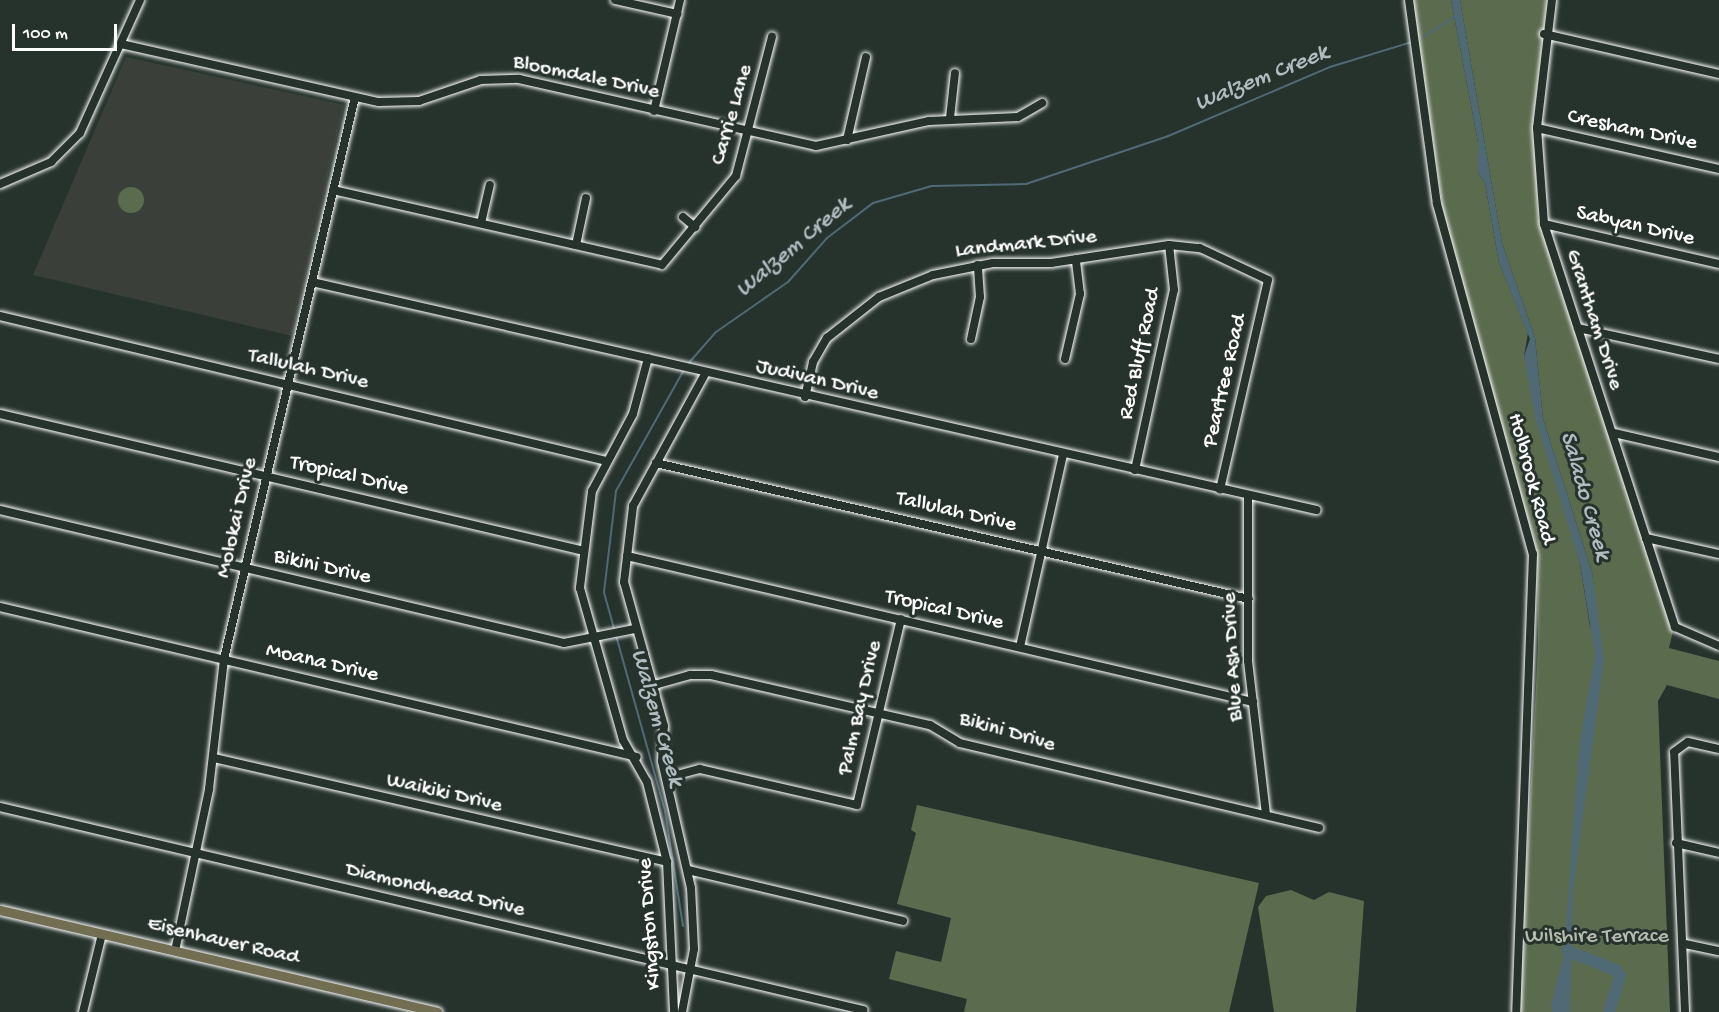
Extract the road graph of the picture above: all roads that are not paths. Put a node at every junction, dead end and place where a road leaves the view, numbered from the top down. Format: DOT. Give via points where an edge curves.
graph roads {
  1 [pos="140,0"];
  2 [pos="615,0"];
  3 [pos="680,0"];
  4 [pos="1409,0"];
  5 [pos="1552,0"];
  6 [pos="677,14"];
  7 [pos="1544,34"];
  8 [pos="772,37"];
  9 [pos="121,44"];
  10 [pos="866,57"];
  11 [pos="955,73"];
  12 [pos="1719,74"];
  13 [pos="355,97"];
  14 [pos="1042,103"];
  15 [pos="654,111"];
  16 [pos="950,118"];
  17 [pos="1536,128"];
  18 [pos="750,132"];
  19 [pos="847,140"];
  20 [pos="1719,169"];
  21 [pos="0,184"];
  22 [pos="490,185"];
  23 [pos="333,190"];
  24 [pos="586,198"];
  25 [pos="683,217"];
  26 [pos="481,223"];
  27 [pos="1544,224"];
  28 [pos="695,226"];
  29 [pos="576,245"];
  30 [pos="1169,245"];
  31 [pos="1076,259"];
  32 [pos="1719,264"];
  33 [pos="978,265"];
  34 [pos="1268,280"];
  35 [pos="312,282"];
  36 [pos="0,316"];
  37 [pos="1578,328"];
  38 [pos="971,339"];
  39 [pos="648,358"];
  40 [pos="1065,359"];
  41 [pos="1719,359"];
  42 [pos="705,374"];
  43 [pos="288,384"];
  44 [pos="805,397"];
  45 [pos="0,414"];
  46 [pos="1614,433"];
  47 [pos="1063,455"];
  48 [pos="1719,457"];
  49 [pos="607,461"];
  50 [pos="656,463"];
  51 [pos="1135,470"];
  52 [pos="266,476"];
  53 [pos="1220,490"];
  54 [pos="1248,496"];
  55 [pos="0,510"];
  56 [pos="1316,510"];
  57 [pos="1646,538"];
  58 [pos="584,551"];
  59 [pos="1041,551"];
  60 [pos="1719,555"];
  61 [pos="627,556"];
  62 [pos="244,568"];
  63 [pos="1249,599"];
  64 [pos="0,607"];
  65 [pos="901,619"];
  66 [pos="635,629"];
  67 [pos="593,642"];
  68 [pos="1719,646"];
  69 [pos="1020,647"];
  70 [pos="224,659"];
  71 [pos="651,686"];
  72 [pos="1253,702"];
  73 [pos="879,713"];
  74 [pos="1719,749"];
  75 [pos="637,757"];
  76 [pos="214,758"];
  77 [pos="666,778"];
  78 [pos="0,807"];
  79 [pos="1266,815"];
  80 [pos="1319,828"];
  81 [pos="1676,843"];
  82 [pos="1719,852"];
  83 [pos="197,854"];
  84 [pos="667,862"];
  85 [pos="688,870"];
  86 [pos="0,910"];
  87 [pos="903,921"];
  88 [pos="102,934"];
  89 [pos="1685,944"];
  90 [pos="175,951"];
  91 [pos="1719,951"];
  92 [pos="675,966"];
  93 [pos="692,970"];
  94 [pos="863,1010"];
  95 [pos="83,1012"];
  96 [pos="437,1012"];
  97 [pos="674,1012"];
  98 [pos="682,1012"];
  99 [pos="1516,1012"];
  100 [pos="1684,1012"];
  1 -- 9 [label="street"];
  2 -- 6 [label="street"];
  3 -- 6 [label="street"];
  4 -- 99 [label="street, Holbrook Road" via="1448,252 1534,564"];
  5 -- 7 [label="street, Grantham Drive"];
  6 -- 15 [label="street"];
  7 -- 12 [label="street"];
  7 -- 17 [label="street, Grantham Drive"];
  8 -- 18 [label="street, Carrie Lane"];
  9 -- 13 [label="street, Bloomdale Drive"];
  9 -- 21 [label="street" via="95,108 71,144 39,169"];
  10 -- 19 [label="street"];
  11 -- 16 [label="street"];
  13 -- 15 [label="street, Bloomdale Drive" via="406,102 507,78"];
  13 -- 23 [label="street, Molokai Drive"];
  14 -- 16 [label="street, Bloomdale Drive" via="1018,117"];
  15 -- 18 [label="street, Bloomdale Drive"];
  16 -- 19 [label="street, Bloomdale Drive"];
  17 -- 20 [label="street, Cresham Drive"];
  17 -- 27 [label="street, Grantham Drive"];
  18 -- 19 [label="street, Bloomdale Drive" via="816,146"];
  18 -- 28 [label="street, Carrie Lane" via="736,176"];
  22 -- 26 [label="street"];
  23 -- 26 [label="street"];
  23 -- 35 [label="street, Molokai Drive"];
  24 -- 29 [label="street"];
  25 -- 28 [label="street"];
  26 -- 29 [label="street"];
  27 -- 32 [label="street, Sabyan Drive"];
  27 -- 37 [label="street, Grantham Drive"];
  28 -- 29 [label="street, Carrie Lane" via="662,265"];
  30 -- 31 [label="street, Landmark Drive"];
  30 -- 34 [label="street, Landmark Drive" via="1208,250"];
  30 -- 51 [label="street, Red Bluff Road" via="1174,290"];
  31 -- 33 [label="street, Landmark Drive"];
  31 -- 40 [label="street" via="1080,294"];
  33 -- 38 [label="street" via="980,297"];
  33 -- 44 [label="street, Landmark Drive" via="933,275 873,301 823,343"];
  34 -- 53 [label="street, Peartree Road"];
  35 -- 39 [label="street, Judivan Drive"];
  35 -- 43 [label="street, Molokai Drive"];
  36 -- 43 [label="street, Tallulah Drive"];
  37 -- 41 [label="street"];
  37 -- 46 [label="street, Grantham Drive"];
  39 -- 42 [label="street, Judivan Drive"];
  39 -- 49 [label="street, Kingston Drive" via="637,405"];
  42 -- 44 [label="street, Judivan Drive"];
  42 -- 50 [label="street, Kingston Drive"];
  43 -- 49 [label="street, Tallulah Drive"];
  43 -- 52 [label="street, Molokai Drive"];
  44 -- 47 [label="street, Judivan Drive"];
  45 -- 52 [label="street, Tropical Drive"];
  46 -- 48 [label="street"];
  46 -- 57 [label="street, Grantham Drive"];
  47 -- 51 [label="street, Judivan Drive"];
  47 -- 59 [label="street"];
  49 -- 58 [label="street, Kingston Drive" via="590,497"];
  50 -- 59 [label="street, Tallulah Drive"];
  50 -- 61 [label="street, Kingston Drive" via="633,506"];
  51 -- 53 [label="street, Judivan Drive"];
  52 -- 58 [label="street, Tropical Drive"];
  52 -- 62 [label="street, Molokai Drive"];
  53 -- 54 [label="street, Judivan Drive"];
  54 -- 56 [label="street, Judivan Drive"];
  54 -- 63 [label="street, Blue Ash Drive"];
  55 -- 62 [label="street, Bikini Drive"];
  57 -- 60 [label="street"];
  57 -- 68 [label="street, Grantham Drive" via="1675,627 1686,636"];
  58 -- 67 [label="street, Kingston Drive" via="580,588"];
  59 -- 63 [label="street, Tallulah Drive"];
  59 -- 69 [label="street"];
  61 -- 65 [label="street, Tropical Drive"];
  61 -- 66 [label="street, Kingston Drive" via="624,582"];
  62 -- 67 [label="street, Bikini Drive" via="564,643"];
  62 -- 70 [label="street, Molokai Drive"];
  63 -- 72 [label="street, Blue Ash Drive"];
  64 -- 70 [label="street, Moana Drive"];
  65 -- 69 [label="street, Tropical Drive"];
  65 -- 73 [label="street, Palm Bay Drive"];
  66 -- 67 [label="street, Bikini Drive"];
  66 -- 71 [label="street, Kingston Drive"];
  67 -- 75 [label="street, Kingston Drive" via="623,740"];
  69 -- 72 [label="street, Tropical Drive"];
  70 -- 75 [label="street, Moana Drive"];
  70 -- 76 [label="street, Molokai Drive"];
  71 -- 73 [label="street, Bikini Drive" via="701,673"];
  71 -- 77 [label="street, Kingston Drive" via="664,726"];
  72 -- 79 [label="street, Blue Ash Drive"];
  73 -- 77 [label="street, Palm Bay Drive" via="857,805 700,769"];
  73 -- 79 [label="street, Bikini Drive" via="930,725 960,743"];
  74 -- 81 [label="street" via="1688,742 1677,747"];
  75 -- 84 [label="street, Kingston Drive"];
  76 -- 83 [label="street, Molokai Drive"];
  76 -- 84 [label="street, Waikiki Drive"];
  77 -- 85 [label="street, Kingston Drive"];
  78 -- 83 [label="street, Diamondhead Drive"];
  79 -- 80 [label="street, Bikini Drive"];
  81 -- 82 [label="street"];
  81 -- 89 [label="street"];
  83 -- 90 [label="street, Molokai Drive"];
  83 -- 92 [label="street, Diamondhead Drive"];
  84 -- 92 [label="street, Kingston Drive"];
  85 -- 87 [label="street"];
  85 -- 93 [label="street, Kingston Drive"];
  86 -- 88 [label="main road, Eisenhauer Road"];
  88 -- 90 [label="main road, Eisenhauer Road"];
  88 -- 95 [label="street"];
  89 -- 91 [label="street"];
  89 -- 100 [label="street"];
  90 -- 96 [label="main road, Eisenhauer Road"];
  92 -- 93 [label="street, Diamondhead Drive"];
  92 -- 97 [label="street, Kingston Drive"];
  93 -- 94 [label="street, Diamondhead Drive"];
  93 -- 98 [label="street, Kingston Drive"];
}
